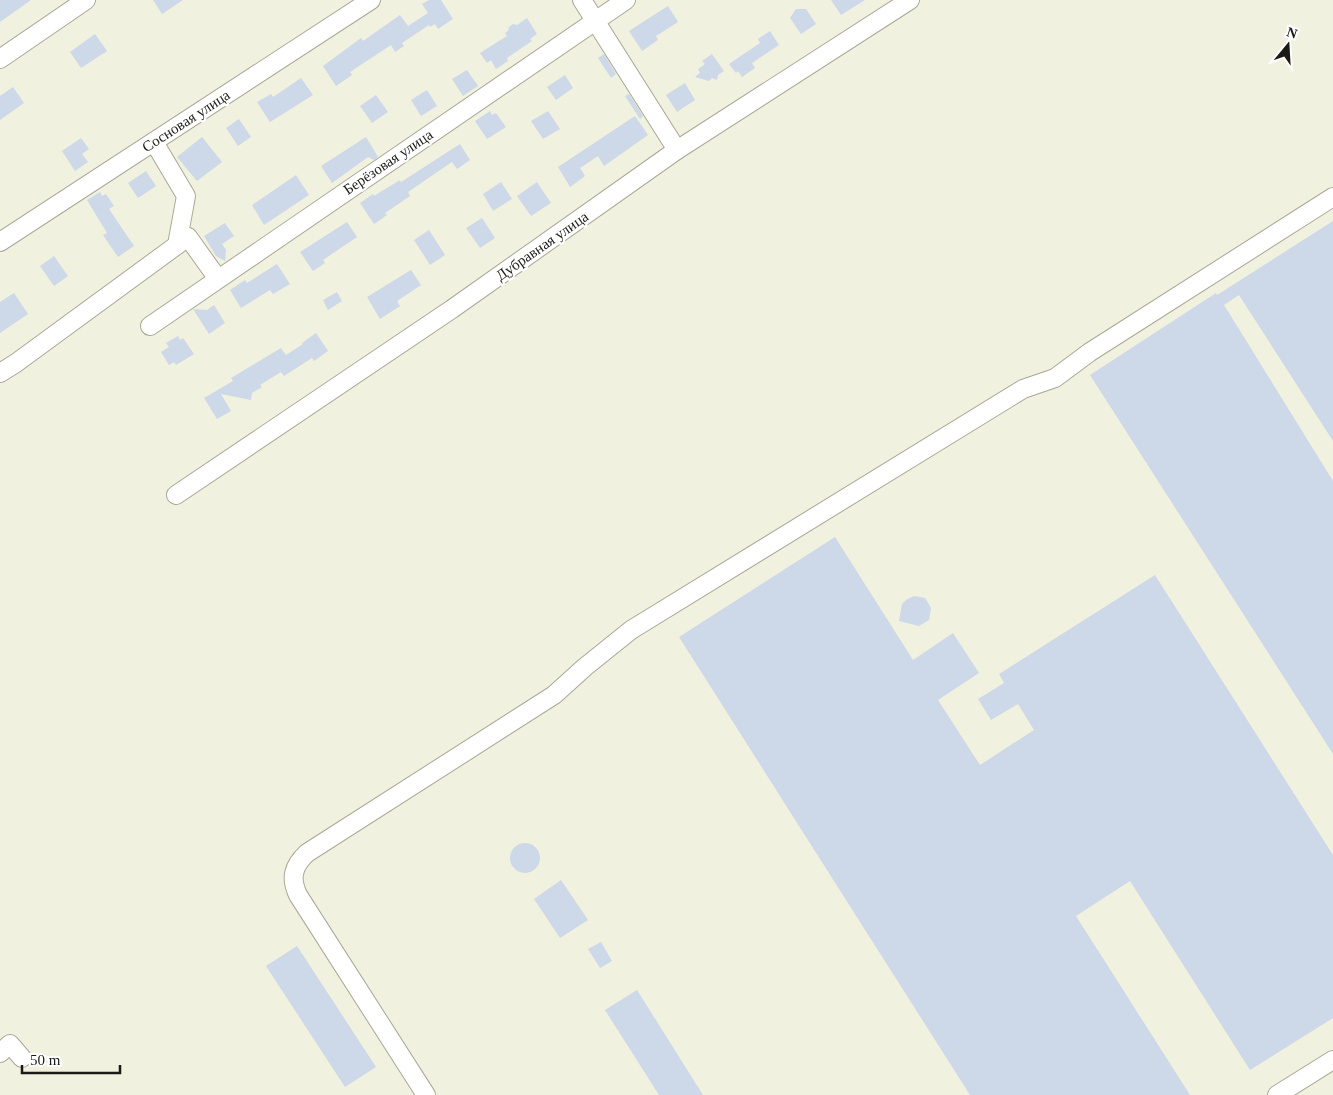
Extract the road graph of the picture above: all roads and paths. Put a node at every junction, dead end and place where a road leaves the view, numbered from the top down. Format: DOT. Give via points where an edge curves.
graph roads {
  1 [pos="86,0"];
  2 [pos="371,0"];
  3 [pos="582,0"];
  4 [pos="626,0"];
  5 [pos="910,0"];
  6 [pos="594,20"];
  7 [pos="0,59"];
  8 [pos="154,142"];
  9 [pos="677,150"];
  10 [pos="1333,197"];
  11 [pos="182,241"];
  12 [pos="0,242"];
  13 [pos="218,279"];
  14 [pos="150,326"];
  15 [pos="0,373"];
  16 [pos="176,495"];
  17 [pos="0,1053"];
  18 [pos="22,1058"];
  19 [pos="1333,1060"];
  20 [pos="426,1095"];
  21 [pos="1277,1095"];
  1 -- 7 [label="street"];
  2 -- 8 [label="street, Сосновая улица"];
  3 -- 6 [label="street"];
  4 -- 6 [label="street, Берёзовая улица"];
  5 -- 9 [label="street, Дубравная улица"];
  6 -- 9 [label="street"];
  6 -- 13 [label="street, Берёзовая улица"];
  8 -- 11 [label="street" via="186,196"];
  8 -- 12 [label="street, Сосновая улица"];
  9 -- 16 [label="street, Дубравная улица" via="452,309"];
  10 -- 20 [label="street" via="1090,352 1055,378 1024,389 631,630 554,695 299,860 293,877 298,895"];
  11 -- 13 [label="street"];
  11 -- 15 [label="street"];
  13 -- 14 [label="street, Берёзовая улица"];
  17 -- 18 [label="street" via="10,1044"];
  19 -- 21 [label="street"];
}
